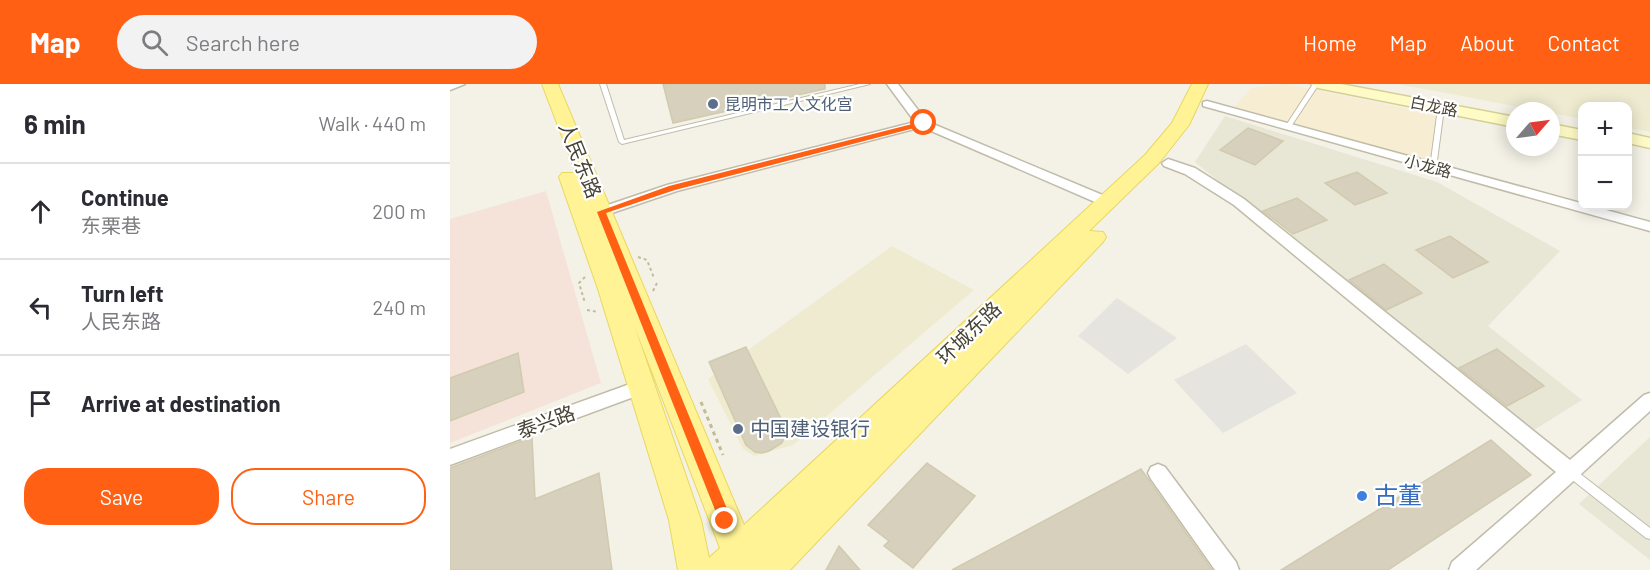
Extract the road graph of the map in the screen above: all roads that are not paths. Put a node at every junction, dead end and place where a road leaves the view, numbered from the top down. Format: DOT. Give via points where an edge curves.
graph roads {
  1 [pos="460,84"];
  2 [pos="549,84"];
  3 [pos="603,84"];
  4 [pos="867,84"];
  5 [pos="892,84"];
  6 [pos="1317,84"];
  7 [pos="1342,84"];
  8 [pos="450,87"];
  9 [pos="1207,91"];
  10 [pos="1441,108"];
  11 [pos="1506,115"];
  12 [pos="1506,120"];
  13 [pos="924,123"];
  14 [pos="1560,126"];
  15 [pos="1288,127"];
  16 [pos="1578,129"];
  17 [pos="1560,131"];
  18 [pos="1578,134"];
  19 [pos="1632,139"];
  20 [pos="1650,142"];
  21 [pos="1632,144"];
  22 [pos="1650,148"];
  23 [pos="1168,163"];
  24 [pos="1432,168"];
  25 [pos="1107,202"];
  26 [pos="601,212"];
  27 [pos="1650,227"];
  28 [pos="641,387"];
  29 [pos="1650,400"];
  30 [pos="450,457"];
  31 [pos="1569,471"];
  32 [pos="1158,473"];
  33 [pos="1650,534"];
  34 [pos="742,566"];
  35 [pos="695,570"];
  36 [pos="1228,570"];
  37 [pos="1460,570"];
  1 -- 8 [label="street"];
  2 -- 26 [label="main road, 人民东路"];
  2 -- 28 [label="main road, 人民东路"];
  3 -- 4 [label="lane" via="622,142"];
  5 -- 13 [label="street"];
  6 -- 10 [label="main road, 白龙路"];
  6 -- 15 [label="lane"];
  7 -- 11 [label="main road, 白龙路"];
  9 -- 15 [label="street, 小龙路"];
  9 -- 23 [label="main road, 环城东路"];
  9 -- 25 [label="main road, 环城东路" via="1168,142"];
  10 -- 12 [label="main road, 白龙路"];
  10 -- 24 [label="lane"];
  13 -- 25 [label="street"];
  13 -- 26 [label="street" via="672,188"];
  14 -- 16 [label="main road"];
  15 -- 24 [label="street, 小龙路"];
  17 -- 18 [label="main road"];
  19 -- 20 [label="main road"];
  21 -- 22 [label="main road"];
  23 -- 31 [label="street" via="1190,171 1239,202"];
  23 -- 34 [label="main road, 环城东路"];
  24 -- 27 [label="street, 小龙路"];
  25 -- 34 [label="main road, 环城东路"];
  26 -- 34 [label="main road, 人民东路"];
  28 -- 30 [label="street, 泰兴路"];
  28 -- 35 [label="main road, 人民东路" via="685,519"];
  29 -- 31 [label="street"];
  31 -- 33 [label="lane"];
  31 -- 37 [label="street"];
  32 -- 36 [label="street"];
}
